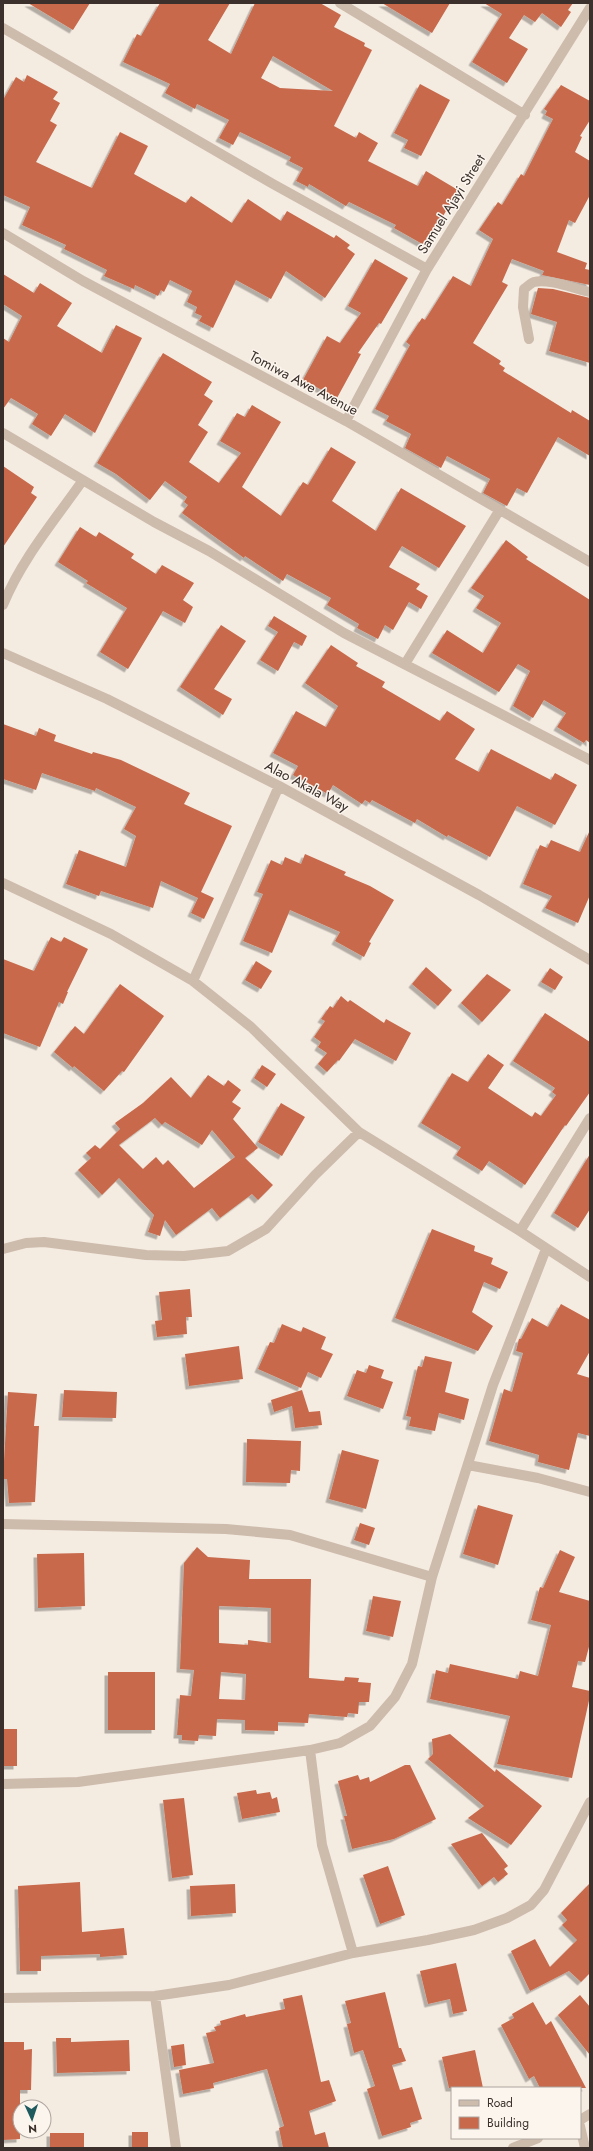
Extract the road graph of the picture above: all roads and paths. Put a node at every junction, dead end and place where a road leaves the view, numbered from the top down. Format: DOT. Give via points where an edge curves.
graph roads {
  1 [pos="340,3"];
  2 [pos="590,8"];
  3 [pos="3,28"];
  4 [pos="524,115"];
  5 [pos="3,233"];
  6 [pos="427,269"];
  7 [pos="590,292"];
  8 [pos="529,339"];
  9 [pos="346,421"];
  10 [pos="3,433"];
  11 [pos="83,480"];
  12 [pos="499,511"];
  13 [pos="590,562"];
  14 [pos="3,605"];
  15 [pos="3,653"];
  16 [pos="405,664"];
  17 [pos="590,760"];
  18 [pos="279,786"];
  19 [pos="3,883"];
  20 [pos="590,960"];
  21 [pos="193,981"];
  22 [pos="590,1118"];
  23 [pos="359,1132"];
  24 [pos="520,1231"];
  25 [pos="546,1249"];
  26 [pos="3,1250"];
  27 [pos="590,1277"];
  28 [pos="468,1465"];
  29 [pos="590,1492"];
  30 [pos="3,1524"];
  31 [pos="432,1577"];
  32 [pos="310,1750"];
  33 [pos="3,1784"];
  34 [pos="590,1802"];
  35 [pos="353,1953"];
  36 [pos="155,1996"];
  37 [pos="3,1998"];
  38 [pos="590,2114"];
  39 [pos="581,2119"];
  40 [pos="581,2130"];
  41 [pos="536,2139"];
  42 [pos="176,2148"];
  43 [pos="513,2148"];
  44 [pos="586,2148"];
  1 -- 4 [label="street"];
  2 -- 4 [label="street, Samuel Ajayi Street"];
  3 -- 6 [label="street" via="273,184"];
  4 -- 6 [label="street, Samuel Ajayi Street"];
  5 -- 9 [label="street, Tomiwa Awe Avenue" via="83,281"];
  6 -- 9 [label="street, Samuel Ajayi Street"];
  7 -- 8 [label="street" via="549,281 534,282 524,290 523,307"];
  9 -- 12 [label="street, Tomiwa Awe Avenue"];
  10 -- 11 [label="street"];
  11 -- 14 [label="street" via="27,561"];
  11 -- 16 [label="street" via="209,551 344,632"];
  12 -- 13 [label="street, Tomiwa Awe Avenue"];
  12 -- 16 [label="street"];
  15 -- 18 [label="street, Alao Akala Way" via="107,699"];
  16 -- 17 [label="street"];
  18 -- 20 [label="street, Alao Akala Way" via="479,895"];
  18 -- 21 [label="street"];
  19 -- 21 [label="street" via="111,934"];
  21 -- 23 [label="street" via="251,1027"];
  22 -- 24 [label="street"];
  23 -- 24 [label="street"];
  23 -- 26 [label="street" via="315,1175 266,1229 228,1251 184,1256 146,1255 44,1242"];
  24 -- 25 [label="street"];
  25 -- 27 [label="street"];
  25 -- 28 [label="street" via="493,1385"];
  28 -- 29 [label="street" via="538,1478"];
  28 -- 31 [label="street"];
  30 -- 31 [label="street" via="226,1529 290,1535"];
  31 -- 32 [label="street" via="412,1664 395,1697 370,1726 340,1743"];
  32 -- 33 [label="street" via="78,1782"];
  32 -- 35 [label="street" via="322,1845"];
  34 -- 35 [label="street" via="544,1890 531,1905 507,1918 474,1930"];
  35 -- 36 [label="street" via="229,1985"];
  36 -- 37 [label="street"];
  36 -- 42 [label="street"];
  38 -- 39 [label="street"];
  40 -- 44 [label="street"];
  41 -- 43 [label="street"];
}
